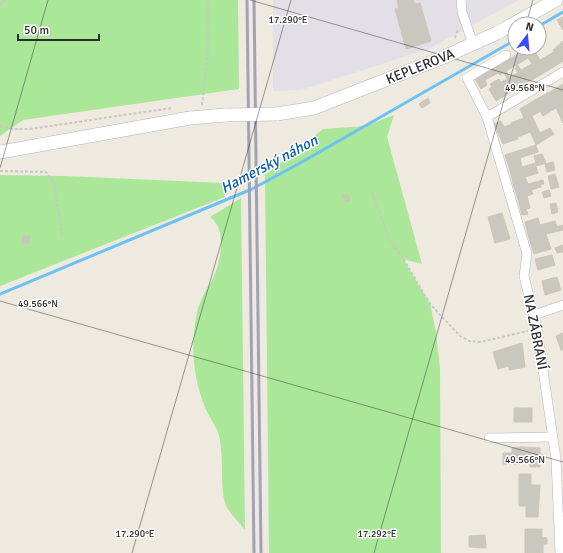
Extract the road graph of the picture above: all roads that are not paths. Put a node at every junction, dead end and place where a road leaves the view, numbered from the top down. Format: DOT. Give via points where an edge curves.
graph roads {
  1 [pos="461,0"];
  2 [pos="556,0"];
  3 [pos="473,44"];
  4 [pos="506,55"];
  5 [pos="563,72"];
  6 [pos="488,117"];
  7 [pos="0,152"];
  8 [pos="563,305"];
  9 [pos="534,315"];
  10 [pos="552,437"];
  11 [pos="489,438"];
  12 [pos="560,553"];
  1 -- 3 [label="street" via="462,12"];
  2 -- 3 [label="main road, KEPLEROVA"];
  3 -- 7 [label="main road, KEPLEROVA, bridge" via="318,107 277,114 190,118"];
  4 -- 6 [label="street, NA ZÁBRANÍ" via="467,78"];
  5 -- 6 [label="street"];
  6 -- 9 [label="street, NA ZÁBRANÍ" via="527,254 524,276"];
  8 -- 9 [label="street"];
  9 -- 10 [label="street, NA ZÁBRANÍ"];
  10 -- 11 [label="street"];
  10 -- 12 [label="street, NA ZÁBRANÍ"];
}
